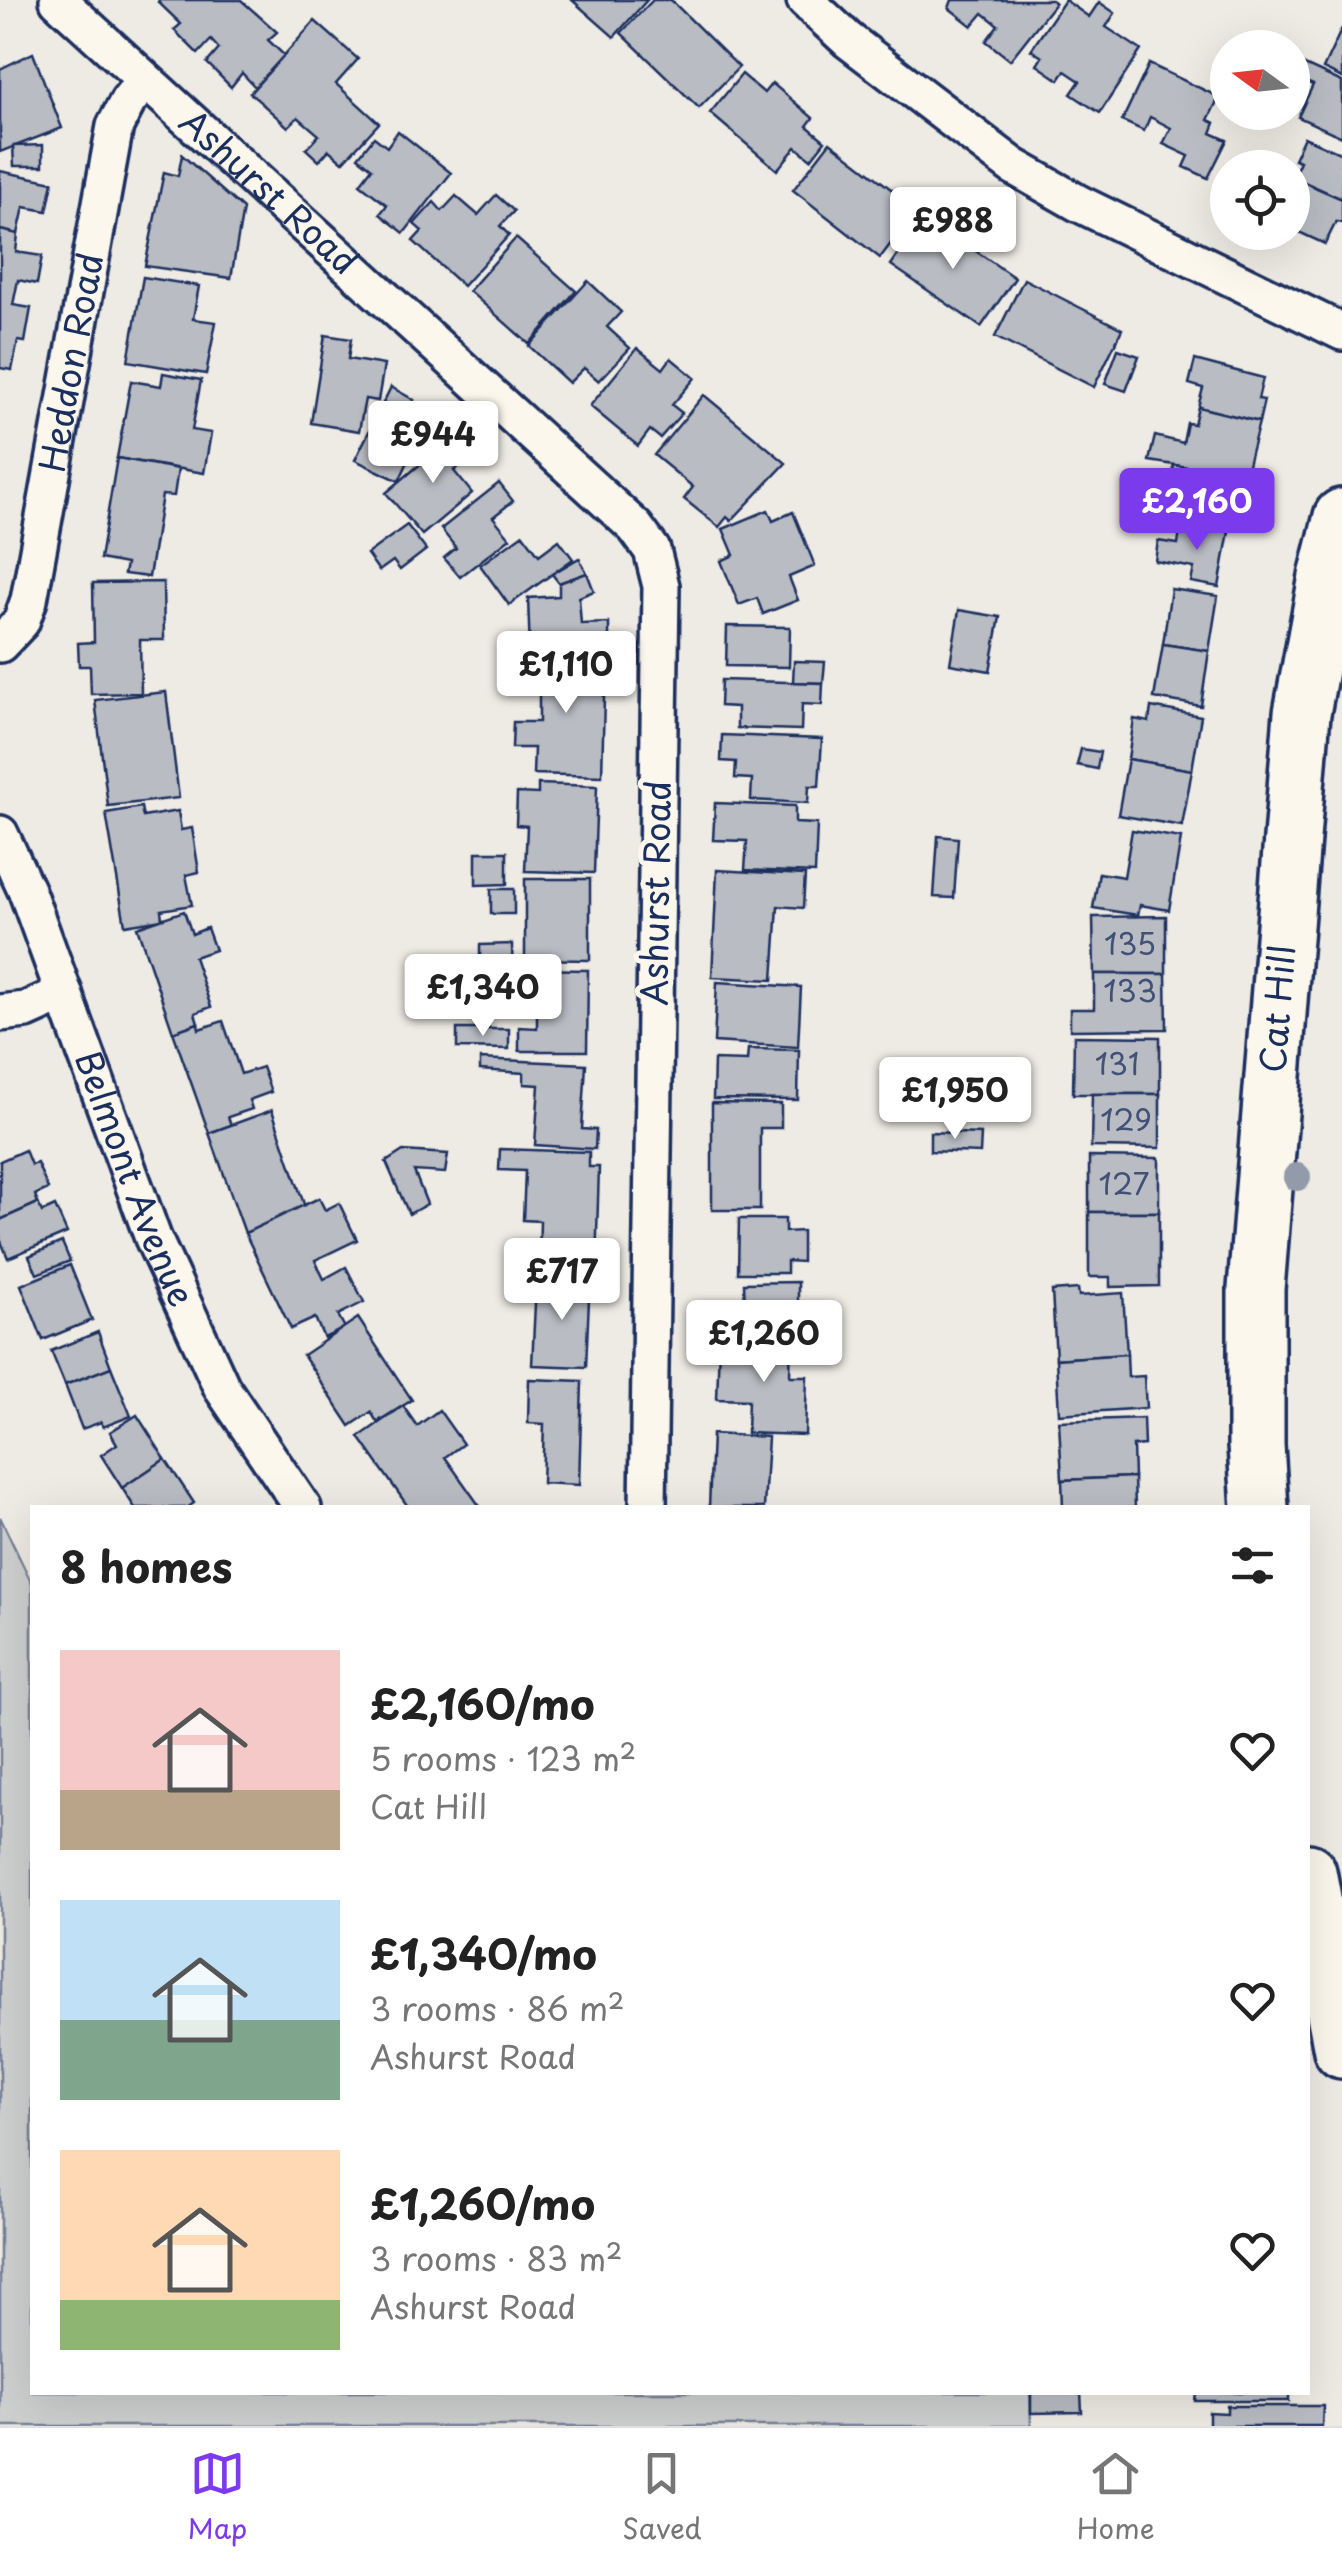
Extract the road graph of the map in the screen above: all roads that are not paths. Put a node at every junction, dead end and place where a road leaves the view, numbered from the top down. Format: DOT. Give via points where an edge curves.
graph roads {
  1 [pos="58,0"];
  2 [pos="805,0"];
  3 [pos="144,81"];
  4 [pos="1342,332"];
  5 [pos="1342,516"];
  6 [pos="1334,577"];
  7 [pos="0,644"];
  8 [pos="0,834"];
  9 [pos="64,994"];
  10 [pos="0,1013"];
  11 [pos="302,1505"];
  12 [pos="648,1505"];
  13 [pos="1260,1505"];
  14 [pos="1310,1881"];
  15 [pos="1323,1941"];
  16 [pos="1342,2050"];
  1 -- 3 [label="street, Ashurst Road"];
  2 -- 4 [label="street" via="1013,166"];
  3 -- 7 [label="street, Heddon Road" via="114,126 29,600 21,622"];
  3 -- 12 [label="street, Ashurst Road" via="635,527 652,550 660,586"];
  5 -- 6 [label="main road, Cat Hill"];
  6 -- 13 [label="main road, Cat Hill" via="1302,712 1256,1289"];
  8 -- 9 [label="street, Belmont Avenue"];
  9 -- 10 [label="street"];
  9 -- 11 [label="street, Belmont Avenue" via="153,1238 222,1388"];
  14 -- 15 [label="main road"];
  15 -- 16 [label="main road"];
}
